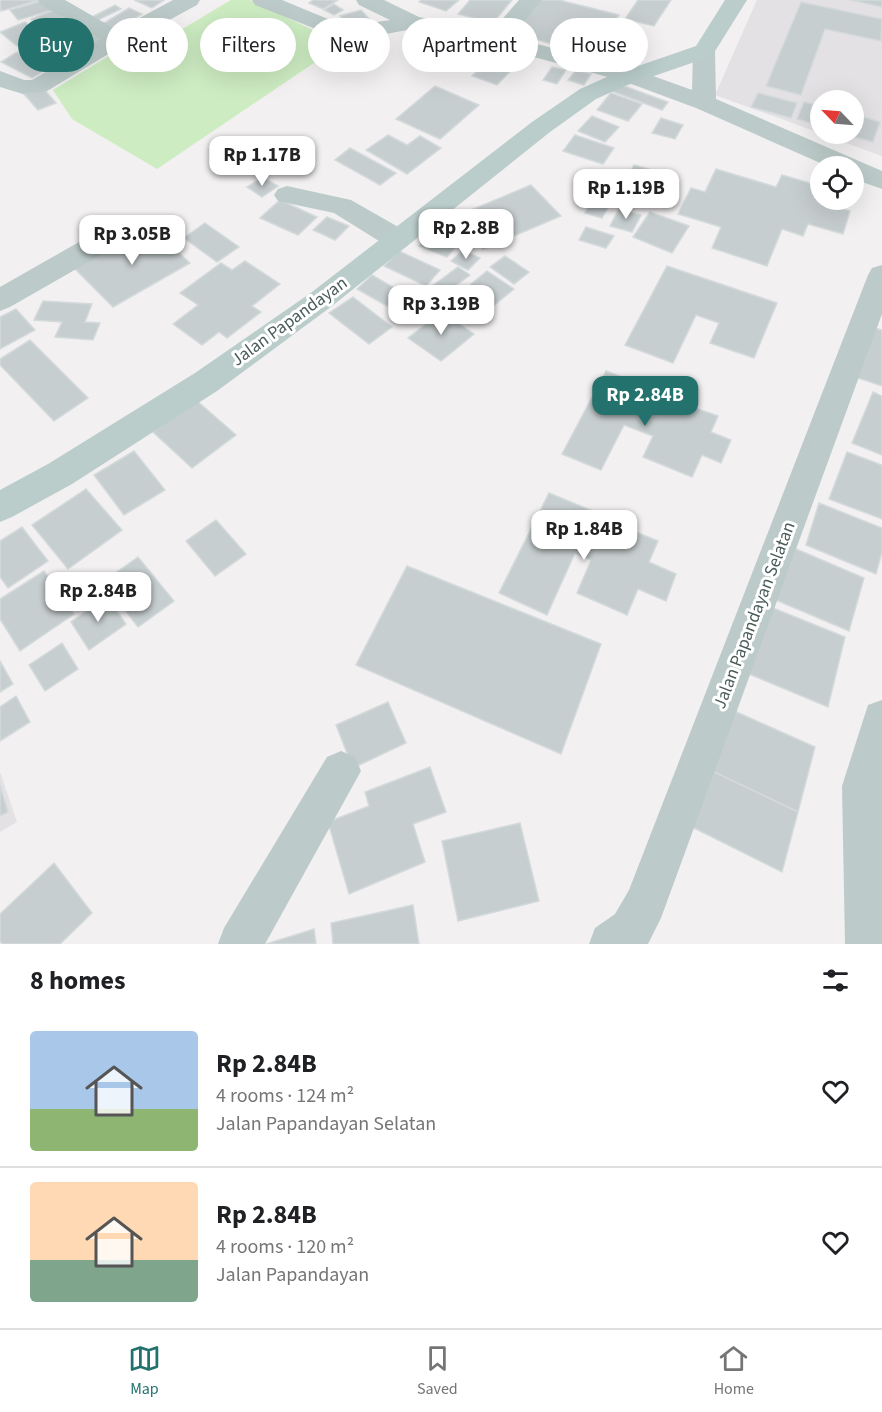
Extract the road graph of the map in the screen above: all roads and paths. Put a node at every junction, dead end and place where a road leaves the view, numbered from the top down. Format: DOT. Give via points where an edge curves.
graph roads {
  1 [pos="50,0"];
  2 [pos="189,0"];
  3 [pos="262,0"];
  4 [pos="367,0"];
  5 [pos="531,0"];
  6 [pos="736,0"];
  7 [pos="156,18"];
  8 [pos="404,18"];
  9 [pos="515,18"];
  10 [pos="402,23"];
  11 [pos="106,33"];
  12 [pos="106,46"];
  13 [pos="538,51"];
  14 [pos="704,51"];
  15 [pos="634,77"];
  16 [pos="0,78"];
  17 [pos="704,103"];
  18 [pos="825,156"];
  19 [pos="864,173"];
  20 [pos="882,181"];
  21 [pos="287,195"];
  22 [pos="397,239"];
  23 [pos="96,246"];
  24 [pos="882,274"];
  25 [pos="6,286"];
  26 [pos="0,507"];
  27 [pos="882,719"];
  28 [pos="341,771"];
  29 [pos="872,778"];
  30 [pos="240,944"];
  31 [pos="611,944"];
  32 [pos="867,944"];
  1 -- 11 [label="street"];
  2 -- 7 [label="street"];
  3 -- 10 [label="street" via="331,28 350,31"];
  4 -- 8 [label="street"];
  5 -- 9 [label="street"];
  6 -- 14 [label="main road"];
  12 -- 16 [label="street" via="39,86 19,88"];
  13 -- 15 [label="street"];
  14 -- 15 [label="main road, Jalan Papandayan"];
  14 -- 17 [label="street"];
  15 -- 17 [label="street"];
  15 -- 22 [label="main road, Jalan Papandayan" via="588,94"];
  17 -- 18 [label="street"];
  19 -- 20 [label="street"];
  21 -- 22 [label="street" via="342,206"];
  22 -- 26 [label="main road, Jalan Papandayan" via="322,299 206,382"];
  23 -- 25 [label="street"];
  24 -- 31 [label="street, Jalan Papandayan Selatan" via="646,903 631,930"];
  27 -- 29 [label="street"];
  28 -- 30 [label="street"];
  29 -- 32 [label="street"];
}
